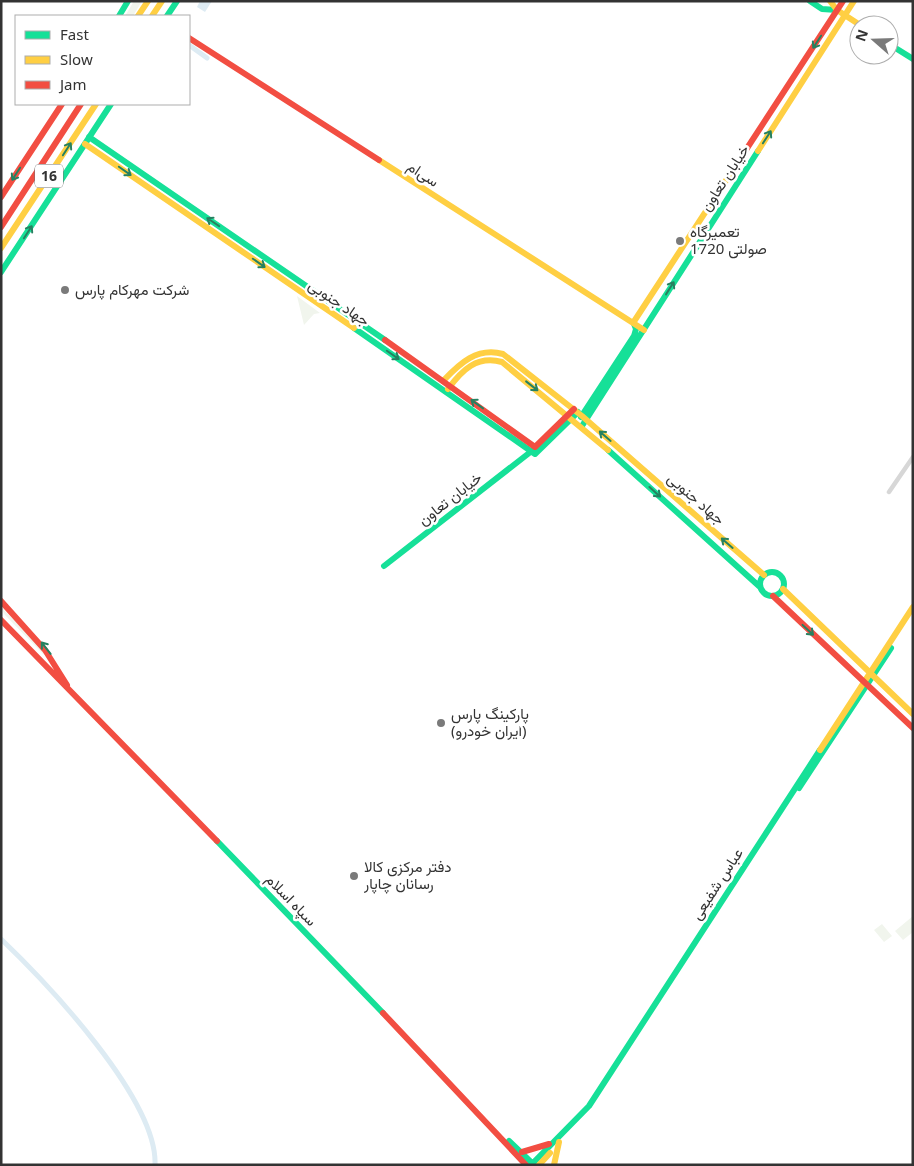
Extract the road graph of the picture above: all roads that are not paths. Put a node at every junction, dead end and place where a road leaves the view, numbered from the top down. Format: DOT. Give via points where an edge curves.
graph roads {
  1 [pos="128,1"];
  2 [pos="148,1"];
  3 [pos="162,1"];
  4 [pos="177,1"];
  5 [pos="810,1"];
  6 [pos="830,1"];
  7 [pos="843,1"];
  8 [pos="854,1"];
  9 [pos="837,10"];
  10 [pos="119,15"];
  11 [pos="139,15"];
  12 [pos="153,15"];
  13 [pos="168,15"];
  14 [pos="845,15"];
  15 [pos="849,18"];
  16 [pos="190,39"];
  17 [pos="899,50"];
  18 [pos="913,59"];
  19 [pos="61,105"];
  20 [pos="80,105"];
  21 [pos="95,105"];
  22 [pos="100,105"];
  23 [pos="109,105"];
  24 [pos="78,131"];
  25 [pos="87,140"];
  26 [pos="1,197"];
  27 [pos="1,227"];
  28 [pos="1,248"];
  29 [pos="1,272"];
  30 [pos="633,323"];
  31 [pos="644,330"];
  32 [pos="444,380"];
  33 [pos="439,386"];
  34 [pos="449,388"];
  35 [pos="578,417"];
  36 [pos="533,449"];
  37 [pos="913,457"];
  38 [pos="889,492"];
  39 [pos="384,566"];
  40 [pos="764,575"];
  41 [pos="760,587"];
  42 [pos="784,589"];
  43 [pos="773,596"];
  44 [pos="1,601"];
  45 [pos="913,607"];
  46 [pos="913,614"];
  47 [pos="1,620"];
  48 [pos="871,675"];
  49 [pos="865,683"];
  50 [pos="70,690"];
  51 [pos="913,714"];
  52 [pos="913,728"];
  53 [pos="493,1128"];
  54 [pos="558,1141"];
  55 [pos="522,1152"];
  56 [pos="532,1164"];
  57 [pos="554,1165"];
  1 -- 10 [label="main road"];
  2 -- 11 [label="main road"];
  3 -- 12 [label="main road"];
  4 -- 13 [label="main road"];
  5 -- 9 [label="main road" via="822,9"];
  6 -- 9 [label="main road"];
  7 -- 9 [label="main road, خیابان تعاون"];
  8 -- 14 [label="main road, خیابان تعاون"];
  9 -- 14 [label="main road"];
  9 -- 30 [label="main road, خیابان تعاون, one-way"];
  14 -- 15 [label="main road"];
  31 -- 14 [label="main road, خیابان تعاون, one-way"];
  16 -- 30 [label="main road, سی‌ام"];
  17 -- 18 [label="main road"];
  19 -- 26 [label="main road, one-way"];
  20 -- 27 [label="main road, 16"];
  21 -- 24 [label="main road, 16"];
  22 -- 24 [label="main road"];
  23 -- 25 [label="main road"];
  28 -- 24 [label="main road, 16, one-way"];
  29 -- 25 [label="main road, one-way"];
  32 -- 25 [label="main road, جهاد جنوبی, one-way"];
  25 -- 33 [label="main road, جهاد جنوبی, one-way"];
  30 -- 31 [label="main road, سی‌ام"];
  30 -- 35 [label="main road, خیابان تعاون" via="636,329 634,336"];
  31 -- 35 [label="main road, خیابان تعاون"];
  32 -- 33 [label="main road"];
  32 -- 34 [label="main road, جهاد جنوبی"];
  32 -- 35 [label="main road, جهاد جنوبی" via="472,355 492,350 503,354"];
  33 -- 34 [label="main road, جهاد جنوبی"];
  34 -- 35 [label="main road, جهاد جنوبی, one-way" via="474,362 492,358"];
  34 -- 36 [label="main road, جهاد جنوبی"];
  35 -- 36 [label="main road" via="534,454"];
  40 -- 35 [label="main road, جهاد جنوبی, one-way"];
  35 -- 41 [label="main road, جهاد جنوبی, one-way"];
  36 -- 39 [label="main road, خیابان تعاون"];
  37 -- 38 [label="street"];
  40 -- 41 [label="main road"];
  40 -- 42 [label="main road" via="779,574"];
  41 -- 43 [label="main road" via="766,595"];
  42 -- 43 [label="main road"];
  42 -- 48 [label="main road"];
  43 -- 49 [label="main road, one-way"];
  50 -- 44 [label="main road, سپاه اسلام, one-way" via="44,644"];
  45 -- 48 [label="main road, عباس شفیعی"];
  46 -- 48 [label="main road, عباس شفیعی"];
  47 -- 50 [label="main road, سپاه اسلام"];
  48 -- 49 [label="main road, عباس شفیعی"];
  48 -- 51 [label="main road"];
  49 -- 52 [label="main road"];
  49 -- 54 [label="main road, عباس شفیعی" via="591,1108"];
  50 -- 53 [label="main road, سپاه اسلام"];
  53 -- 55 [label="main road, سپاه اسلام"];
  53 -- 56 [label="main road, سپاه اسلام"];
  54 -- 55 [label="main road"];
  54 -- 56 [label="main road, عباس شفیعی"];
  54 -- 57 [label="main road"];
  55 -- 56 [label="main road, سپاه اسلام"];
}
